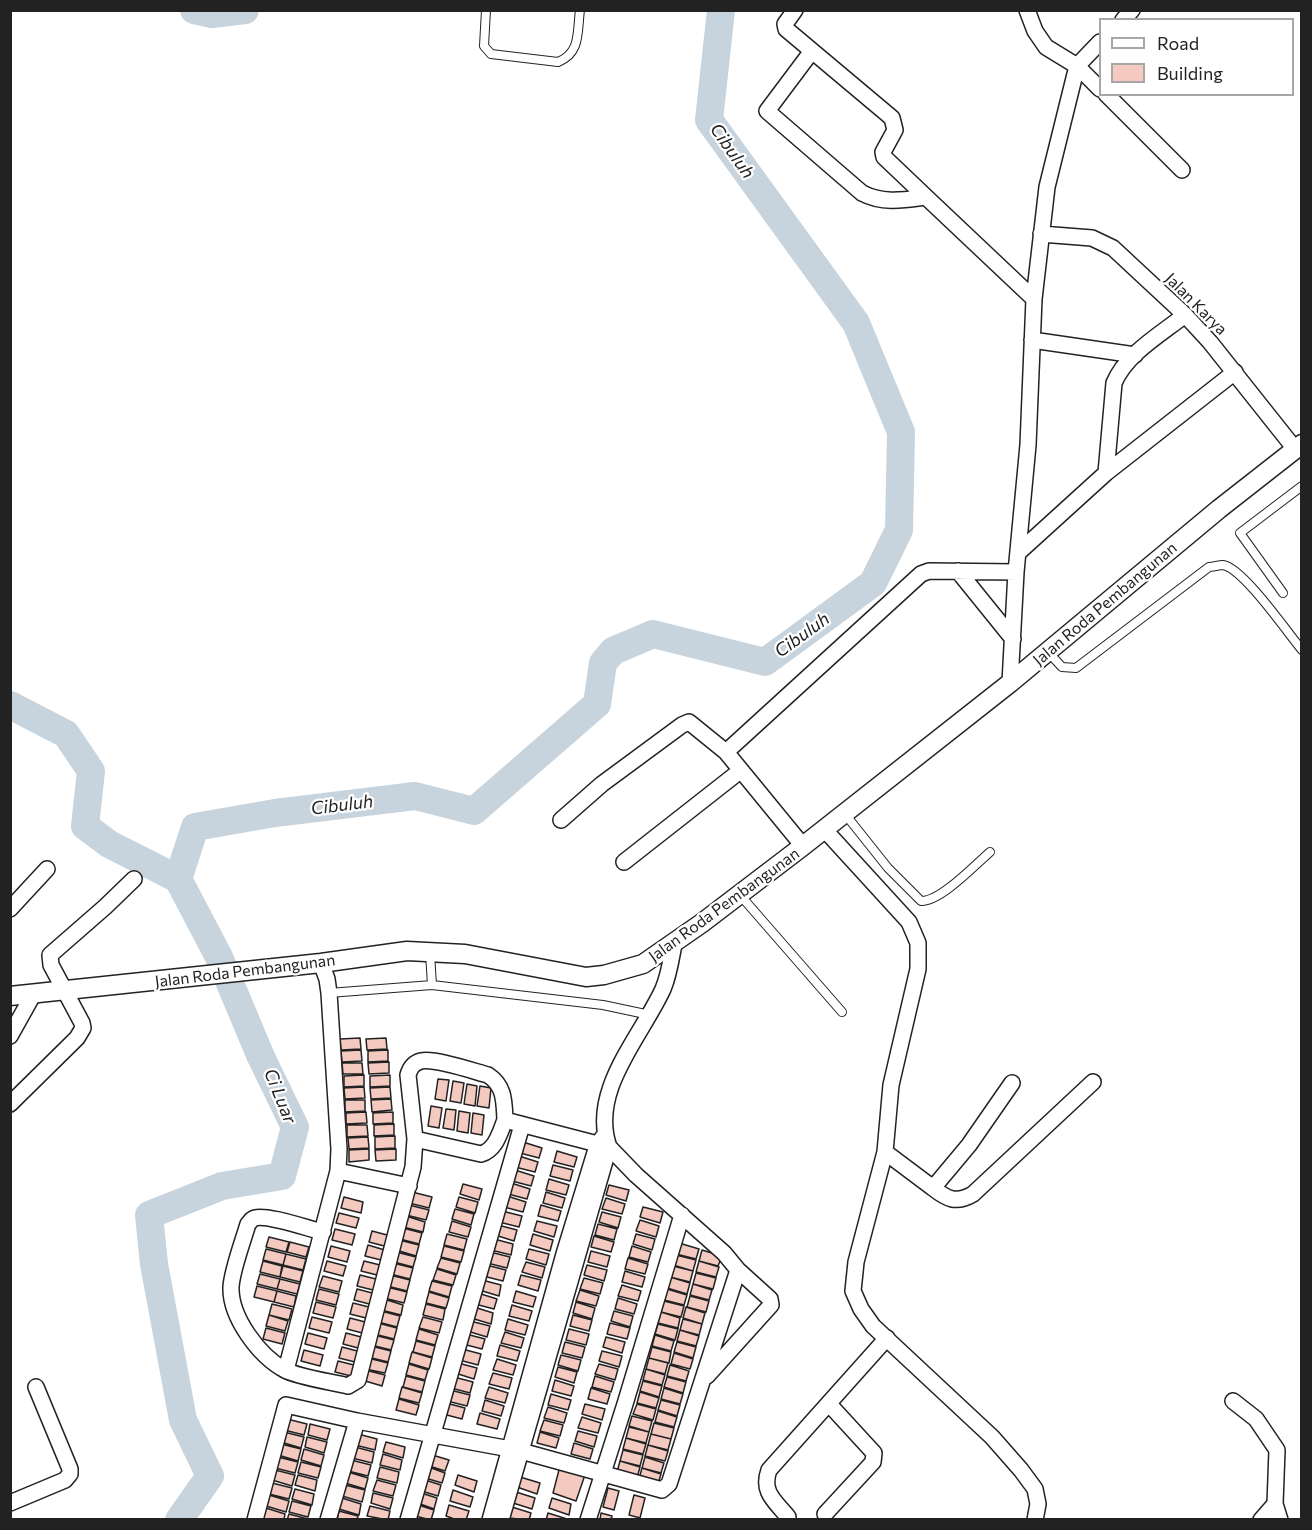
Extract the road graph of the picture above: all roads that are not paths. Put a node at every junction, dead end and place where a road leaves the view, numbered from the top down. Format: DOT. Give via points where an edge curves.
graph roads {
  1 [pos="486,10"];
  2 [pos="580,10"];
  3 [pos="795,10"];
  4 [pos="1027,10"];
  5 [pos="1099,44"];
  6 [pos="812,51"];
  7 [pos="1077,66"];
  8 [pos="1099,87"];
  9 [pos="1108,96"];
  10 [pos="1182,170"];
  11 [pos="926,197"];
  12 [pos="1041,234"];
  13 [pos="1034,299"];
  14 [pos="1185,315"];
  15 [pos="1032,340"];
  16 [pos="1135,355"];
  17 [pos="1234,372"];
  18 [pos="1298,446"];
  19 [pos="1106,473"];
  20 [pos="1302,486"];
  21 [pos="1019,552"];
  22 [pos="958,571"];
  23 [pos="1016,572"];
  24 [pos="1283,594"];
  25 [pos="1013,639"];
  26 [pos="1302,650"];
  27 [pos="1048,652"];
  28 [pos="1010,683"];
  29 [pos="726,752"];
  30 [pos="740,771"];
  31 [pos="844,813"];
  32 [pos="561,820"];
  33 [pos="824,829"];
  34 [pos="803,846"];
  35 [pos="990,852"];
  36 [pos="624,862"];
  37 [pos="46,869"];
  38 [pos="134,879"];
  39 [pos="739,894"];
  40 [pos="10,909"];
  41 [pos="674,944"];
  42 [pos="430,951"];
  43 [pos="321,963"];
  44 [pos="432,985"];
  45 [pos="63,991"];
  46 [pos="34,993"];
  47 [pos="329,993"];
  48 [pos="10,996"];
  49 [pos="842,1012"];
  50 [pos="650,1015"];
  51 [pos="10,1036"];
  52 [pos="1094,1082"];
  53 [pos="1012,1083"];
  54 [pos="10,1104"];
  55 [pos="505,1120"];
  56 [pos="522,1125"];
  57 [pos="415,1139"];
  58 [pos="604,1142"];
  59 [pos="885,1152"];
  60 [pos="338,1171"];
  61 [pos="409,1186"];
  62 [pos="933,1188"];
  63 [pos="682,1215"];
  64 [pos="323,1232"];
  65 [pos="738,1270"];
  66 [pos="887,1338"];
  67 [pos="286,1370"];
  68 [pos="703,1380"];
  69 [pos="36,1387"];
  70 [pos="1233,1401"];
  71 [pos="829,1404"];
  72 [pos="357,1421"];
  73 [pos="432,1435"];
  74 [pos="515,1450"];
  75 [pos="601,1474"];
  76 [pos="11,1502"];
  77 [pos="1275,1504"];
  78 [pos="825,1514"];
  79 [pos="788,1516"];
  80 [pos="255,1520"];
  81 [pos="328,1520"];
  82 [pos="408,1520"];
  83 [pos="490,1520"];
  84 [pos="501,1520"];
  85 [pos="588,1520"];
  86 [pos="1035,1520"];
  87 [pos="1261,1520"];
  88 [pos="1280,1520"];
  1 -- 2 [label="lane" via="484,46 491,54 558,62 567,58 576,45"];
  3 -- 6 [label="street" via="784,27"];
  4 -- 7 [label="street" via="1046,47"];
  5 -- 7 [label="street"];
  6 -- 11 [label="street" via="892,118 895,130 884,157"];
  6 -- 11 [label="street" via="767,111 862,194 885,201"];
  7 -- 8 [label="street"];
  7 -- 12 [label="street" via="1047,187"];
  9 -- 10 [label="street"];
  11 -- 13 [label="street"];
  12 -- 13 [label="street"];
  12 -- 14 [label="street, Jalan Karya" via="1101,241"];
  13 -- 15 [label="street"];
  14 -- 16 [label="street"];
  14 -- 17 [label="street, Jalan Karya"];
  15 -- 16 [label="street"];
  15 -- 21 [label="street"];
  16 -- 19 [label="street" via="1114,383"];
  17 -- 18 [label="street, Jalan Karya"];
  17 -- 19 [label="street"];
  18 -- 27 [label="street, Jalan Roda Pembangunan"];
  19 -- 21 [label="street"];
  20 -- 24 [label="lane" via="1240,532"];
  21 -- 23 [label="street"];
  22 -- 23 [label="street"];
  22 -- 25 [label="street"];
  22 -- 29 [label="street" via="921,574"];
  23 -- 25 [label="street"];
  25 -- 28 [label="street"];
  26 -- 27 [label="lane" via="1249,584 1222,565 1209,567 1076,668 1062,667"];
  27 -- 28 [label="street, Jalan Roda Pembangunan"];
  28 -- 31 [label="street, Jalan Roda Pembangunan"];
  29 -- 30 [label="street"];
  29 -- 32 [label="street" via="694,724 686,723 602,784"];
  30 -- 34 [label="street"];
  30 -- 36 [label="street"];
  31 -- 33 [label="street, Jalan Roda Pembangunan"];
  31 -- 35 [label="lane" via="888,868 921,901 933,899"];
  33 -- 34 [label="street, Jalan Roda Pembangunan"];
  33 -- 59 [label="street" via="909,922 918,943 918,969 891,1085"];
  34 -- 39 [label="street, Jalan Roda Pembangunan"];
  37 -- 40 [label="street"];
  38 -- 45 [label="street" via="50,956"];
  39 -- 41 [label="street, Jalan Roda Pembangunan"];
  39 -- 49 [label="lane"];
  41 -- 42 [label="street, Jalan Roda Pembangunan" via="643,964 586,977"];
  41 -- 50 [label="street" via="668,976"];
  42 -- 43 [label="street, Jalan Roda Pembangunan" via="391,952"];
  42 -- 44 [label="lane"];
  43 -- 45 [label="street, Jalan Roda Pembangunan"];
  43 -- 47 [label="street"];
  44 -- 47 [label="lane"];
  44 -- 50 [label="lane" via="603,1005"];
  45 -- 46 [label="street, Jalan Roda Pembangunan"];
  45 -- 54 [label="street" via="82,1023 81,1033"];
  46 -- 48 [label="street, Jalan Roda Pembangunan"];
  46 -- 51 [label="street"];
  47 -- 60 [label="street"];
  50 -- 58 [label="street" via="618,1068 606,1107"];
  52 -- 62 [label="street" via="973,1194 957,1201 945,1198"];
  53 -- 62 [label="street"];
  55 -- 56 [label="street"];
  55 -- 57 [label="street" via="492,1148 482,1154"];
  55 -- 57 [label="street" via="502,1090 488,1075 420,1061 410,1068 408,1075"];
  56 -- 58 [label="street"];
  56 -- 73 [label="street"];
  57 -- 61 [label="street"];
  58 -- 63 [label="street"];
  58 -- 74 [label="street"];
  59 -- 62 [label="street"];
  59 -- 66 [label="street" via="855,1262 853,1291 873,1326"];
  60 -- 61 [label="street"];
  60 -- 64 [label="street"];
  61 -- 67 [label="street" via="358,1380 348,1386"];
  63 -- 65 [label="street"];
  63 -- 75 [label="street"];
  64 -- 67 [label="street"];
  64 -- 67 [label="street" via="258,1217 248,1224 245,1233 231,1287 233,1301 246,1333 262,1352"];
  65 -- 68 [label="street"];
  65 -- 68 [label="street" via="770,1299 771,1305"];
  66 -- 71 [label="street"];
  66 -- 86 [label="street" via="992,1437 1021,1470 1035,1489"];
  68 -- 75 [label="street" via="666,1488"];
  69 -- 76 [label="street" via="70,1474 65,1480"];
  70 -- 77 [label="street" via="1256,1419 1277,1450"];
  71 -- 78 [label="street" via="874,1453 873,1462"];
  71 -- 79 [label="street" via="766,1478 769,1494"];
  72 -- 73 [label="street"];
  72 -- 80 [label="street" via="286,1405"];
  72 -- 81 [label="street"];
  73 -- 74 [label="street"];
  73 -- 82 [label="street"];
  74 -- 75 [label="street"];
  74 -- 83 [label="street"];
  74 -- 84 [label="street"];
  75 -- 85 [label="street"];
  77 -- 87 [label="street"];
  77 -- 88 [label="street"];
}
